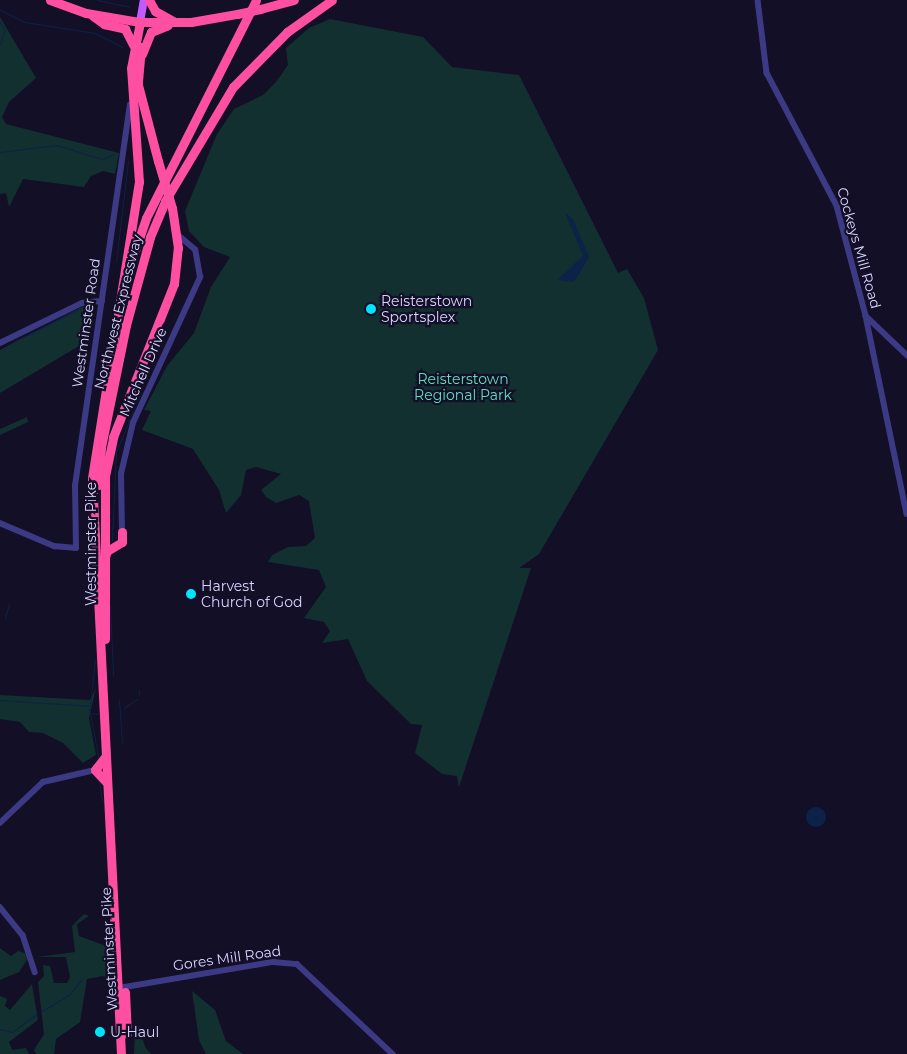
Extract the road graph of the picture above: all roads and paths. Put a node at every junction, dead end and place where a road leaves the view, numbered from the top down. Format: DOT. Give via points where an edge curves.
graph roads {
  1 [pos="50,0"];
  2 [pos="144,0"];
  3 [pos="149,0"];
  4 [pos="256,0"];
  5 [pos="280,0"];
  6 [pos="294,0"];
  7 [pos="332,0"];
  8 [pos="758,0"];
  9 [pos="260,9"];
  10 [pos="91,14"];
  11 [pos="140,22"];
  12 [pos="175,22"];
  13 [pos="135,67"];
  14 [pos="132,105"];
  15 [pos="147,129"];
  16 [pos="125,145"];
  17 [pos="139,146"];
  18 [pos="157,163"];
  19 [pos="178,235"];
  20 [pos="102,301"];
  21 [pos="866,316"];
  22 [pos="0,343"];
  23 [pos="907,355"];
  24 [pos="107,375"];
  25 [pos="907,514"];
  26 [pos="0,523"];
  27 [pos="122,532"];
  28 [pos="102,547"];
  29 [pos="103,568"];
  30 [pos="105,755"];
  31 [pos="95,770"];
  32 [pos="107,784"];
  33 [pos="0,823"];
  34 [pos="0,907"];
  35 [pos="35,972"];
  36 [pos="122,987"];
  37 [pos="121,1054"];
  38 [pos="126,1054"];
  39 [pos="393,1054"];
  1 -- 10 [label="highway"];
  2 -- 11 [label="main road, Westminster Pike"];
  3 -- 12 [label="highway" via="155,11"];
  4 -- 24 [label="highway, Northwest Expressway" via="146,218 127,275"];
  5 -- 9 [label="highway"];
  6 -- 9 [label="highway"];
  7 -- 28 [label="highway, Northwest Expressway" via="287,32 232,87 198,140 157,220 138,275 101,447"];
  8 -- 21 [label="street, Cockeys Mill Road" via="766,69 830,187"];
  9 -- 12 [label="highway, bridge"];
  10 -- 11 [label="highway"];
  10 -- 13 [label="highway" via="130,34"];
  11 -- 12 [label="highway"];
  11 -- 13 [label="highway, Westminster Pike"];
  12 -- 13 [label="highway" via="149,35"];
  13 -- 14 [label="highway, Westminster Pike"];
  13 -- 15 [label="highway, Westminster Pike"];
  14 -- 15 [label="highway"];
  14 -- 16 [label="street, Westminster Road"];
  14 -- 17 [label="highway, Westminster Pike"];
  15 -- 17 [label="highway"];
  15 -- 18 [label="highway, Westminster Pike"];
  16 -- 17 [label="street"];
  16 -- 20 [label="street, Westminster Road"];
  17 -- 18 [label="highway" via="148,150"];
  17 -- 24 [label="highway, Westminster Pike" via="139,182"];
  18 -- 19 [label="highway, Westminster Pike, bridge"];
  19 -- 27 [label="street, Mitchell Drive" via="198,256 198,286 131,431 121,480"];
  19 -- 28 [label="highway, Westminster Pike" via="174,284 109,452"];
  20 -- 22 [label="street" via="82,303"];
  20 -- 26 [label="street, Westminster Road" via="75,486 76,548 54,546"];
  21 -- 23 [label="street"];
  21 -- 25 [label="street, Cockeys Mill Road"];
  24 -- 30 [label="highway, Westminster Pike" via="92,478"];
  27 -- 29 [label="highway" via="120,544 107,551"];
  28 -- 29 [label="highway, Westminster Pike"];
  29 -- 36 [label="highway, Westminster Pike"];
  30 -- 31 [label="highway"];
  30 -- 32 [label="highway, Westminster Pike"];
  31 -- 32 [label="highway"];
  31 -- 33 [label="street" via="43,782"];
  32 -- 36 [label="highway, Westminster Pike"];
  34 -- 35 [label="street" via="23,935"];
  36 -- 37 [label="highway, Westminster Pike"];
  36 -- 38 [label="highway, Westminster Pike"];
  36 -- 39 [label="street, Gores Mill Road" via="264,964 297,964"];
}
